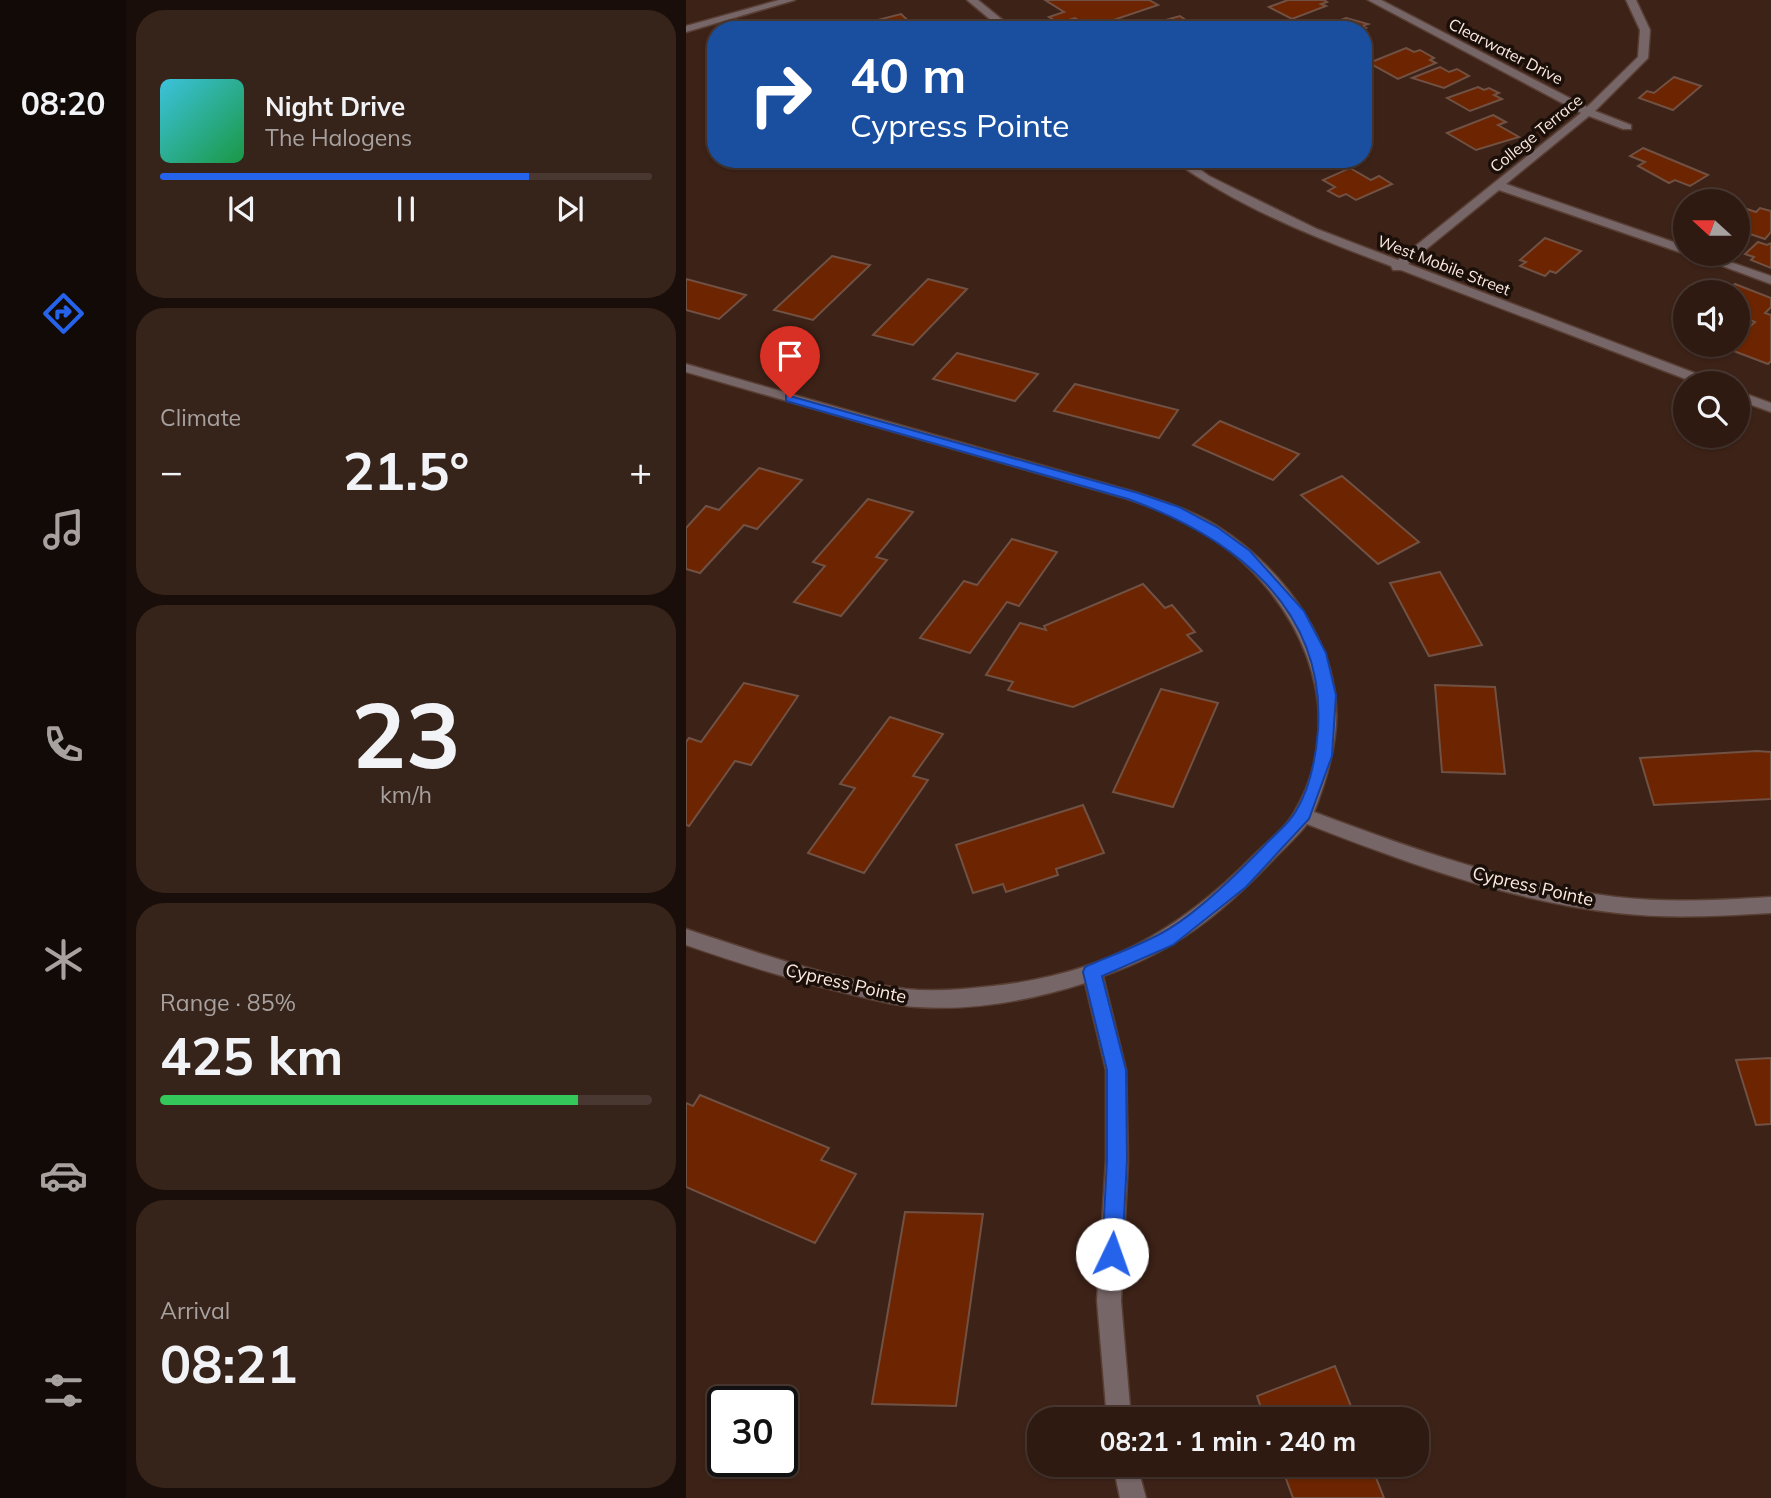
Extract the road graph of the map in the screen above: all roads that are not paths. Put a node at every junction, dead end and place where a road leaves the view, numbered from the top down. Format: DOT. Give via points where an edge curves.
graph roads {
  1 [pos="790,0"];
  2 [pos="972,0"];
  3 [pos="1373,0"];
  4 [pos="1631,0"];
  5 [pos="715,21"];
  6 [pos="999,21"];
  7 [pos="707,23"];
  8 [pos="686,29"];
  9 [pos="1588,112"];
  10 [pos="1627,127"];
  11 [pos="1191,168"];
  12 [pos="1497,185"];
  13 [pos="1673,246"];
  14 [pos="1731,266"];
  15 [pos="1397,267"];
  16 [pos="1771,280"];
  17 [pos="686,368"];
  18 [pos="1675,371"];
  19 [pos="1750,400"];
  20 [pos="1771,408"];
  21 [pos="1303,814"];
  22 [pos="1771,905"];
  23 [pos="686,937"];
  24 [pos="1092,972"];
  25 [pos="1118,1407"];
  26 [pos="1128,1477"];
  27 [pos="1133,1498"];
  1 -- 5 [label="street"];
  2 -- 6 [label="street"];
  3 -- 9 [label="street, Clearwater Drive"];
  4 -- 9 [label="street, College Terrace" via="1645,30 1643,58"];
  7 -- 8 [label="street"];
  9 -- 10 [label="street, Clearwater Drive"];
  9 -- 12 [label="street, College Terrace"];
  11 -- 15 [label="street, West Mobile Street" via="1313,232"];
  12 -- 13 [label="street"];
  12 -- 15 [label="street, College Terrace"];
  14 -- 16 [label="street"];
  15 -- 18 [label="street, West Mobile Street"];
  17 -- 21 [label="street, Cypress Pointe" via="1133,496 1212,530 1273,583 1299,615 1318,653 1328,695 1324,756"];
  19 -- 20 [label="street"];
  21 -- 22 [label="street, Cypress Pointe" via="1385,847 1545,892 1693,909"];
  21 -- 24 [label="street, Cypress Pointe" via="1240,882 1167,939"];
  23 -- 24 [label="street, Cypress Pointe" via="793,973 910,999 995,994"];
  24 -- 25 [label="street" via="1116,1070 1110,1301"];
  26 -- 27 [label="street"];
}
